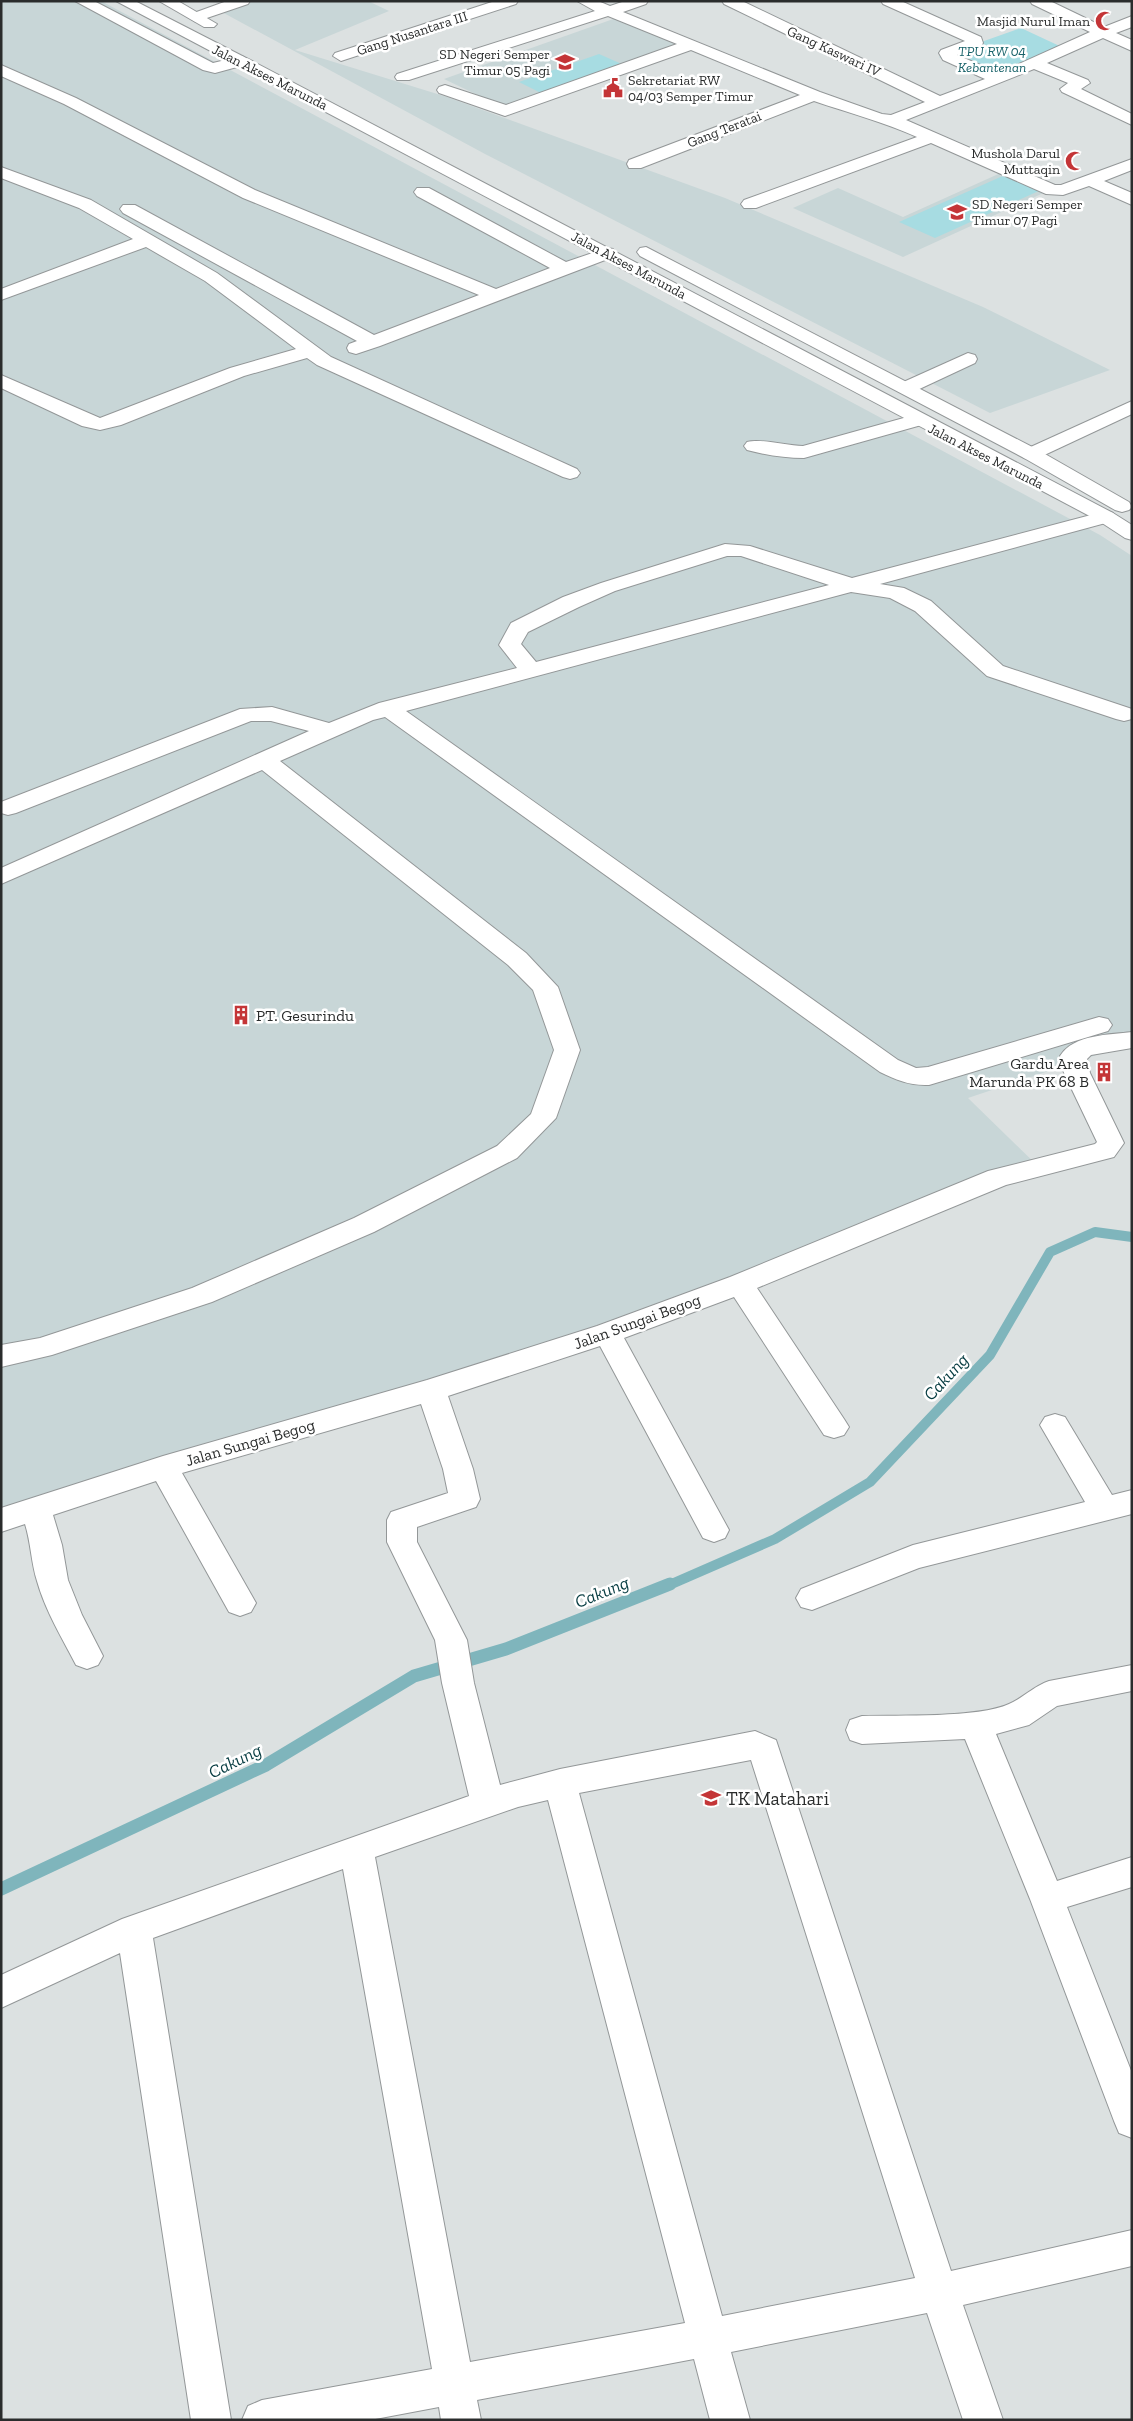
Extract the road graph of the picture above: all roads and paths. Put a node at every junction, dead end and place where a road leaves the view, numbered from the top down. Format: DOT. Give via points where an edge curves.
graph roads {
  1 [pos="82,1"];
  2 [pos="123,1"];
  3 [pos="166,1"];
  4 [pos="243,1"];
  5 [pos="511,1"];
  6 [pos="584,1"];
  7 [pos="642,1"];
  8 [pos="729,1"];
  9 [pos="1037,1"];
  10 [pos="892,2"];
  11 [pos="608,11"];
  12 [pos="196,17"];
  13 [pos="1132,21"];
  14 [pos="222,31"];
  15 [pos="1101,32"];
  16 [pos="690,45"];
  17 [pos="1132,46"];
  18 [pos="341,56"];
  19 [pos="242,61"];
  20 [pos="1036,64"];
  21 [pos="1,70"];
  22 [pos="403,77"];
  23 [pos="999,79"];
  24 [pos="445,90"];
  25 [pos="814,95"];
  26 [pos="939,102"];
  27 [pos="886,119"];
  28 [pos="1132,120"];
  29 [pos="932,137"];
  30 [pos="6,164"];
  31 [pos="634,164"];
  32 [pos="1132,164"];
  33 [pos="1091,181"];
  34 [pos="423,192"];
  35 [pos="1132,200"];
  36 [pos="750,204"];
  37 [pos="147,240"];
  38 [pos="634,246"];
  39 [pos="607,253"];
  40 [pos="565,269"];
  41 [pos="1,295"];
  42 [pos="495,295"];
  43 [pos="372,342"];
  44 [pos="317,356"];
  45 [pos="968,359"];
  46 [pos="1,381"];
  47 [pos="906,388"];
  48 [pos="1132,407"];
  49 [pos="918,420"];
  50 [pos="754,446"];
  51 [pos="1031,454"];
  52 [pos="570,473"];
  53 [pos="1132,512"];
  54 [pos="1106,517"];
  55 [pos="1132,534"];
  56 [pos="854,586"];
  57 [pos="532,671"];
  58 [pos="387,708"];
  59 [pos="1124,714"];
  60 [pos="330,730"];
  61 [pos="265,761"];
  62 [pos="3,811"];
  63 [pos="1,877"];
  64 [pos="1099,1025"];
  65 [pos="1132,1040"];
  66 [pos="1121,1148"];
  67 [pos="740,1284"];
  68 [pos="607,1333"];
  69 [pos="1,1356"];
  70 [pos="431,1390"];
  71 [pos="1054,1425"];
  72 [pos="834,1427"];
  73 [pos="163,1467"];
  74 [pos="1118,1505"];
  75 [pos="36,1509"];
  76 [pos="1,1520"];
  77 [pos="714,1530"];
  78 [pos="812,1598"];
  79 [pos="240,1603"];
  80 [pos="87,1656"];
  81 [pos="1132,1678"];
  82 [pos="976,1725"];
  83 [pos="862,1730"];
  84 [pos="560,1783"];
  85 [pos="488,1804"];
  86 [pos="356,1849"];
  87 [pos="1132,1872"];
  88 [pos="1046,1899"];
  89 [pos="134,1930"];
  90 [pos="1,1992"];
  91 [pos="1132,2121"];
  92 [pos="1132,2248"];
  93 [pos="939,2292"];
  94 [pos="706,2338"];
  95 [pos="457,2402"];
  96 [pos="211,2420"];
  97 [pos="262,2420"];
  98 [pos="730,2420"];
  99 [pos="983,2420"];
  1 -- 19 [label="street" via="209,67"];
  2 -- 19 [label="street, Jalan Akses Marunda"];
  3 -- 12 [label="street, Jalan Akses Marunda"];
  4 -- 12 [label="street"];
  5 -- 18 [label="street, Gang Nusantara III"];
  6 -- 11 [label="street"];
  7 -- 11 [label="street"];
  8 -- 26 [label="street, Gang Kaswari IV"];
  9 -- 15 [label="street"];
  10 -- 23 [label="street" via="975,40 947,53 949,57"];
  11 -- 16 [label="street"];
  11 -- 22 [label="street"];
  12 -- 14 [label="street, Jalan Akses Marunda"];
  13 -- 15 [label="street"];
  15 -- 17 [label="street"];
  15 -- 20 [label="street"];
  16 -- 24 [label="street" via="505,111"];
  16 -- 25 [label="street"];
  19 -- 39 [label="street, Jalan Akses Marunda"];
  20 -- 23 [label="street"];
  20 -- 28 [label="street" via="1082,83 1068,89"];
  21 -- 42 [label="street" via="70,101 249,194"];
  23 -- 26 [label="street"];
  25 -- 27 [label="street"];
  25 -- 31 [label="street, Gang Teratai"];
  26 -- 27 [label="street"];
  27 -- 29 [label="street"];
  29 -- 33 [label="street" via="1052,190"];
  29 -- 36 [label="street"];
  30 -- 37 [label="street"];
  30 -- 43 [label="street" via="142,215"];
  32 -- 33 [label="street"];
  33 -- 35 [label="street"];
  34 -- 40 [label="street"];
  37 -- 41 [label="street"];
  37 -- 44 [label="street" via="212,277"];
  38 -- 47 [label="street, Jalan Akses Marunda"];
  39 -- 40 [label="street"];
  39 -- 49 [label="street, Jalan Akses Marunda"];
  40 -- 42 [label="street"];
  42 -- 43 [label="street"];
  43 -- 44 [label="street"];
  44 -- 46 [label="street" via="237,372 114,422 100,424 89,422"];
  44 -- 52 [label="street"];
  45 -- 47 [label="street"];
  47 -- 51 [label="street, Jalan Akses Marunda"];
  48 -- 51 [label="street"];
  49 -- 50 [label="street" via="804,452"];
  49 -- 54 [label="street, Jalan Akses Marunda"];
  51 -- 53 [label="street, Jalan Akses Marunda"];
  54 -- 55 [label="street, Jalan Akses Marunda"];
  54 -- 56 [label="street"];
  56 -- 57 [label="street"];
  56 -- 57 [label="street" via="744,550 725,550 608,587 519,628 510,645"];
  56 -- 59 [label="street" via="896,592 923,606 995,671"];
  57 -- 58 [label="street"];
  58 -- 60 [label="street"];
  58 -- 64 [label="street" via="888,1066 913,1077 929,1076"];
  60 -- 61 [label="street"];
  60 -- 62 [label="street" via="272,714 248,714"];
  61 -- 63 [label="street"];
  61 -- 69 [label="street" via="517,959 545,987 567,1050 544,1118 507,1152 364,1226 202,1295 42,1348"];
  65 -- 66 [label="street, Jalan Sungai Begog" via="1084,1048 1073,1056 1077,1072"];
  66 -- 67 [label="street, Jalan Sungai Begog" via="998,1178"];
  67 -- 68 [label="street, Jalan Sungai Begog"];
  67 -- 72 [label="street"];
  68 -- 70 [label="street, Jalan Sungai Begog"];
  68 -- 77 [label="street"];
  70 -- 73 [label="street, Jalan Sungai Begog"];
  70 -- 85 [label="street" via="458,1469 464,1499 402,1520 402,1542 451,1640 458,1683"];
  71 -- 74 [label="street"];
  73 -- 75 [label="street, Jalan Sungai Begog"];
  73 -- 79 [label="street"];
  74 -- 78 [label="street" via="913,1557"];
  75 -- 76 [label="street, Jalan Sungai Begog"];
  75 -- 80 [label="street" via="47,1545 52,1580"];
  81 -- 82 [label="street" via="1049,1694 1017,1716"];
  82 -- 83 [label="street"];
  82 -- 88 [label="street"];
  84 -- 85 [label="street"];
  84 -- 93 [label="street" via="746,1745 764,1750"];
  84 -- 94 [label="street"];
  85 -- 86 [label="street"];
  86 -- 89 [label="street"];
  86 -- 95 [label="street"];
  87 -- 88 [label="street"];
  88 -- 91 [label="street"];
  89 -- 90 [label="street"];
  89 -- 96 [label="street"];
  92 -- 93 [label="street"];
  93 -- 94 [label="street"];
  93 -- 99 [label="street"];
  94 -- 95 [label="street"];
  94 -- 98 [label="street"];
  95 -- 97 [label="street"];
}
